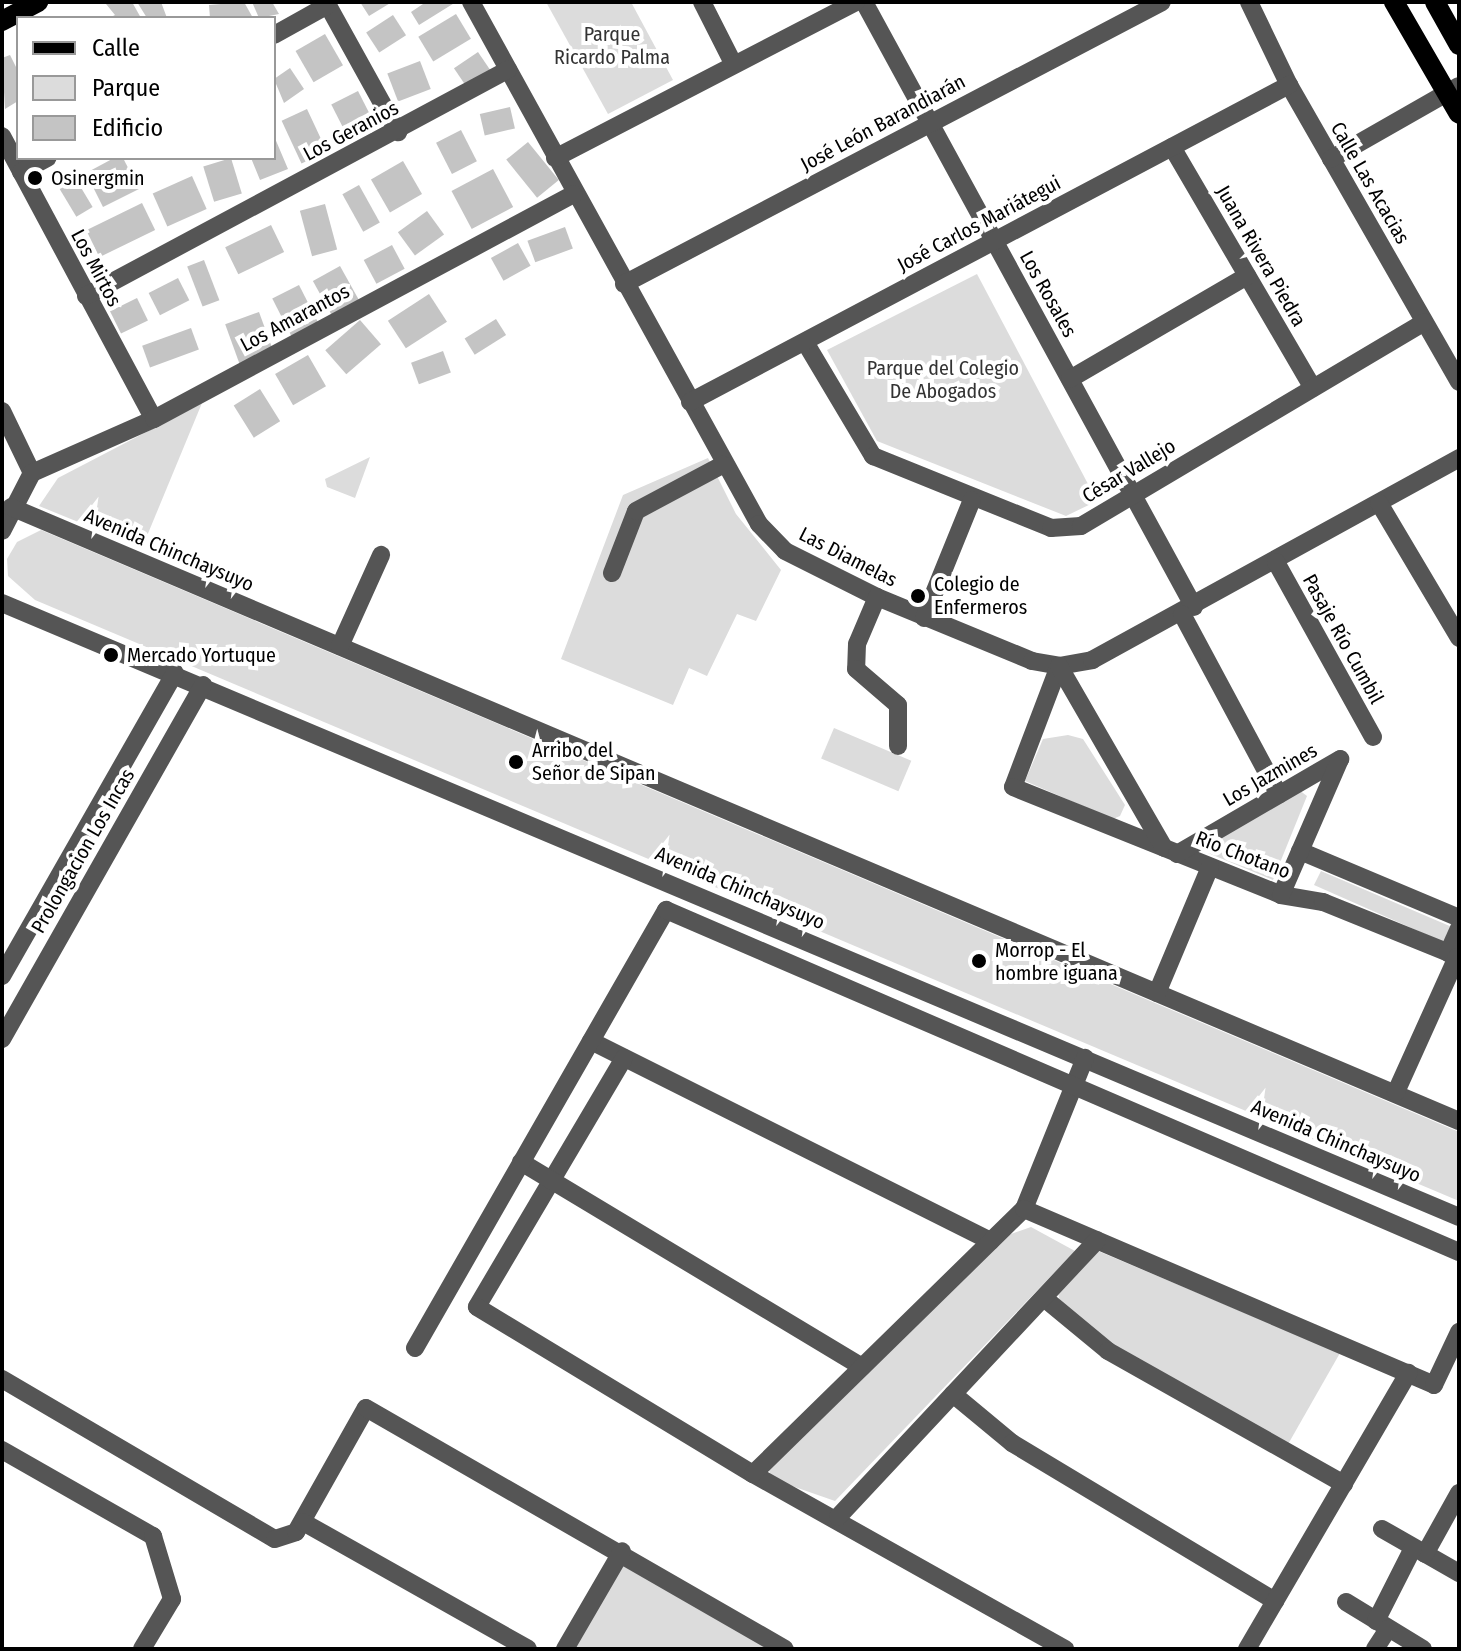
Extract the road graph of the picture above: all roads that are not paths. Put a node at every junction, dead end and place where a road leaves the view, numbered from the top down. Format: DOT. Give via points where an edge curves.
graph roads {
  1 [pos="38,2"];
  2 [pos="471,2"];
  3 [pos="702,2"];
  4 [pos="856,2"];
  5 [pos="864,2"];
  6 [pos="1162,2"];
  7 [pos="1249,2"];
  8 [pos="1394,2"];
  9 [pos="1435,2"];
  10 [pos="327,4"];
  11 [pos="2,21"];
  12 [pos="276,34"];
  13 [pos="1459,45"];
  14 [pos="733,63"];
  15 [pos="508,70"];
  16 [pos="1289,85"];
  17 [pos="1453,89"];
  18 [pos="1459,114"];
  19 [pos="930,123"];
  20 [pos="398,132"];
  21 [pos="2,136"];
  22 [pos="1172,147"];
  23 [pos="555,158"];
  24 [pos="1331,159"];
  25 [pos="43,160"];
  26 [pos="21,172"];
  27 [pos="574,194"];
  28 [pos="994,241"];
  29 [pos="1247,276"];
  30 [pos="624,284"];
  31 [pos="86,296"];
  32 [pos="1424,322"];
  33 [pos="805,342"];
  34 [pos="1070,379"];
  35 [pos="1459,382"];
  36 [pos="1313,388"];
  37 [pos="690,402"];
  38 [pos="2,411"];
  39 [pos="154,419"];
  40 [pos="1459,458"];
  41 [pos="722,465"];
  42 [pos="32,473"];
  43 [pos="1132,494"];
  44 [pos="972,500"];
  45 [pos="1379,503"];
  46 [pos="11,507"];
  47 [pos="2,531"];
  48 [pos="381,555"];
  49 [pos="1276,562"];
  50 [pos="612,573"];
  51 [pos="877,597"];
  52 [pos="2,603"];
  53 [pos="1188,610"];
  54 [pos="924,618"];
  55 [pos="1459,638"];
  56 [pos="340,646"];
  57 [pos="1059,666"];
  58 [pos="175,673"];
  59 [pos="203,685"];
  60 [pos="1373,737"];
  61 [pos="898,746"];
  62 [pos="1279,795"];
  63 [pos="1170,851"];
  64 [pos="1300,851"];
  65 [pos="1210,867"];
  66 [pos="1281,895"];
  67 [pos="1459,918"];
  68 [pos="1459,928"];
  69 [pos="1455,956"];
  70 [pos="2,976"];
  71 [pos="1157,993"];
  72 [pos="2,1039"];
  73 [pos="591,1041"];
  74 [pos="624,1058"];
  75 [pos="1085,1058"];
  76 [pos="1074,1087"];
  77 [pos="1396,1092"];
  78 [pos="1459,1121"];
  79 [pos="521,1162"];
  80 [pos="552,1180"];
  81 [pos="1024,1209"];
  82 [pos="1459,1217"];
  83 [pos="1097,1240"];
  84 [pos="991,1241"];
  85 [pos="1459,1252"];
  86 [pos="1044,1298"];
  87 [pos="1459,1332"];
  88 [pos="415,1348"];
  89 [pos="862,1367"];
  90 [pos="1408,1373"];
  91 [pos="2,1379"];
  92 [pos="953,1394"];
  93 [pos="2,1450"];
  94 [pos="753,1474"];
  95 [pos="1344,1484"];
  96 [pos="1459,1493"];
  97 [pos="838,1517"];
  98 [pos="303,1522"];
  99 [pos="1382,1529"];
  100 [pos="622,1551"];
  101 [pos="1419,1551"];
  102 [pos="1459,1573"];
  103 [pos="1275,1601"];
  104 [pos="1346,1602"];
  105 [pos="1382,1625"];
  106 [pos="142,1649"];
  107 [pos="528,1649"];
  108 [pos="565,1649"];
  109 [pos="785,1649"];
  110 [pos="1065,1649"];
  111 [pos="1247,1649"];
  112 [pos="1375,1649"];
  113 [pos="1423,1649"];
  1 -- 11 [label="main road"];
  2 -- 15 [label="street, Las Diamelas"];
  3 -- 14 [label="street"];
  4 -- 14 [label="street"];
  5 -- 19 [label="street, Los Rosales"];
  6 -- 19 [label="street, José León Barandiarán"];
  7 -- 16 [label="street, Calle Las Acacias"];
  8 -- 17 [label="main road"];
  9 -- 13 [label="main road"];
  10 -- 12 [label="street"];
  10 -- 20 [label="street"];
  14 -- 23 [label="street"];
  15 -- 20 [label="street, Los Geranios"];
  15 -- 23 [label="street, Las Diamelas"];
  16 -- 22 [label="street, José Carlos Mariátegui"];
  16 -- 24 [label="street, Calle Las Acacias"];
  17 -- 18 [label="main road"];
  17 -- 24 [label="street"];
  19 -- 28 [label="street, Los Rosales"];
  19 -- 30 [label="street, José León Barandiarán"];
  20 -- 31 [label="street, Los Geranios"];
  21 -- 26 [label="street, Los Mirtos"];
  22 -- 28 [label="street, José Carlos Mariátegui"];
  22 -- 29 [label="street, Juana Rivera Piedra"];
  23 -- 27 [label="street, Las Diamelas"];
  24 -- 32 [label="street, Calle Las Acacias"];
  25 -- 26 [label="street"];
  26 -- 31 [label="street, Los Mirtos"];
  27 -- 30 [label="street, Las Diamelas"];
  27 -- 39 [label="street, Los Amarantos"];
  28 -- 33 [label="street, José Carlos Mariátegui"];
  28 -- 34 [label="street, Los Rosales"];
  29 -- 34 [label="street"];
  29 -- 36 [label="street, Juana Rivera Piedra"];
  30 -- 37 [label="street, Las Diamelas"];
  31 -- 39 [label="street, Los Mirtos"];
  32 -- 35 [label="street, Calle Las Acacias"];
  32 -- 36 [label="street, César Vallejo"];
  33 -- 37 [label="street, José Carlos Mariátegui"];
  33 -- 44 [label="street, César Vallejo" via="873,456"];
  34 -- 43 [label="street, Los Rosales"];
  36 -- 43 [label="street, César Vallejo"];
  37 -- 41 [label="street, Las Diamelas"];
  38 -- 42 [label="street"];
  39 -- 42 [label="street, Los Amarantos"];
  40 -- 45 [label="street"];
  41 -- 50 [label="street" via="636,511"];
  41 -- 51 [label="street, Las Diamelas" via="759,524 785,551"];
  42 -- 46 [label="street"];
  43 -- 44 [label="street, César Vallejo" via="1081,526 1051,528"];
  43 -- 53 [label="street, Los Rosales"];
  44 -- 54 [label="street"];
  45 -- 49 [label="street"];
  45 -- 55 [label="street"];
  46 -- 47 [label="street"];
  46 -- 56 [label="street, Avenida Chinchaysuyo"];
  48 -- 56 [label="street"];
  49 -- 53 [label="street"];
  49 -- 60 [label="street, Pasaje Río Cumbil"];
  51 -- 54 [label="street, Las Diamelas"];
  51 -- 61 [label="street" via="857,644 856,669 898,705"];
  52 -- 58 [label="street, Avenida Chinchaysuyo"];
  53 -- 57 [label="street" via="1092,660"];
  53 -- 62 [label="street, Los Rosales"];
  54 -- 57 [label="street, Las Diamelas"];
  56 -- 71 [label="street, Avenida Chinchaysuyo"];
  57 -- 63 [label="street"];
  57 -- 63 [label="street, Río Chotano" via="1013,787"];
  58 -- 59 [label="street, Avenida Chinchaysuyo"];
  58 -- 70 [label="street, Prolongacion Los Incas"];
  59 -- 72 [label="street, Prolongacion Los Incas"];
  59 -- 75 [label="street, Avenida Chinchaysuyo"];
  62 -- 63 [label="street, Los Jazmines"];
  62 -- 64 [label="street, Los Jazmines" via="1340,759"];
  63 -- 65 [label="street, Río Chotano"];
  64 -- 66 [label="street, Los Jazmines"];
  64 -- 67 [label="street, Río Chotano"];
  65 -- 66 [label="street, Río Chotano"];
  65 -- 71 [label="street"];
  66 -- 69 [label="street, Río Chotano" via="1323,902"];
  68 -- 69 [label="street"];
  69 -- 77 [label="street"];
  71 -- 77 [label="street, Avenida Chinchaysuyo"];
  73 -- 74 [label="street"];
  73 -- 76 [label="street" via="666,910"];
  73 -- 79 [label="street"];
  74 -- 80 [label="street"];
  74 -- 84 [label="street"];
  75 -- 76 [label="street"];
  75 -- 82 [label="street, Avenida Chinchaysuyo"];
  76 -- 81 [label="street"];
  76 -- 85 [label="street"];
  77 -- 78 [label="street, Avenida Chinchaysuyo"];
  79 -- 80 [label="street"];
  79 -- 88 [label="street"];
  80 -- 89 [label="street"];
  80 -- 94 [label="street" via="477,1307"];
  81 -- 83 [label="street"];
  81 -- 84 [label="street"];
  83 -- 86 [label="street"];
  83 -- 90 [label="street"];
  84 -- 89 [label="street"];
  86 -- 92 [label="street"];
  86 -- 95 [label="street" via="1108,1351"];
  87 -- 90 [label="street" via="1434,1385"];
  89 -- 94 [label="street"];
  90 -- 95 [label="street"];
  91 -- 98 [label="street" via="275,1539 289,1538"];
  92 -- 97 [label="street"];
  92 -- 103 [label="street" via="1012,1443"];
  93 -- 106 [label="street" via="153,1536 172,1599"];
  94 -- 97 [label="street"];
  95 -- 103 [label="street"];
  96 -- 101 [label="street"];
  97 -- 110 [label="street"];
  98 -- 100 [label="street" via="366,1408"];
  98 -- 107 [label="street"];
  99 -- 101 [label="street"];
  100 -- 108 [label="street"];
  100 -- 109 [label="street"];
  101 -- 102 [label="street"];
  101 -- 105 [label="street"];
  103 -- 111 [label="street"];
  104 -- 105 [label="street"];
  105 -- 112 [label="street"];
  105 -- 113 [label="street"];
}
